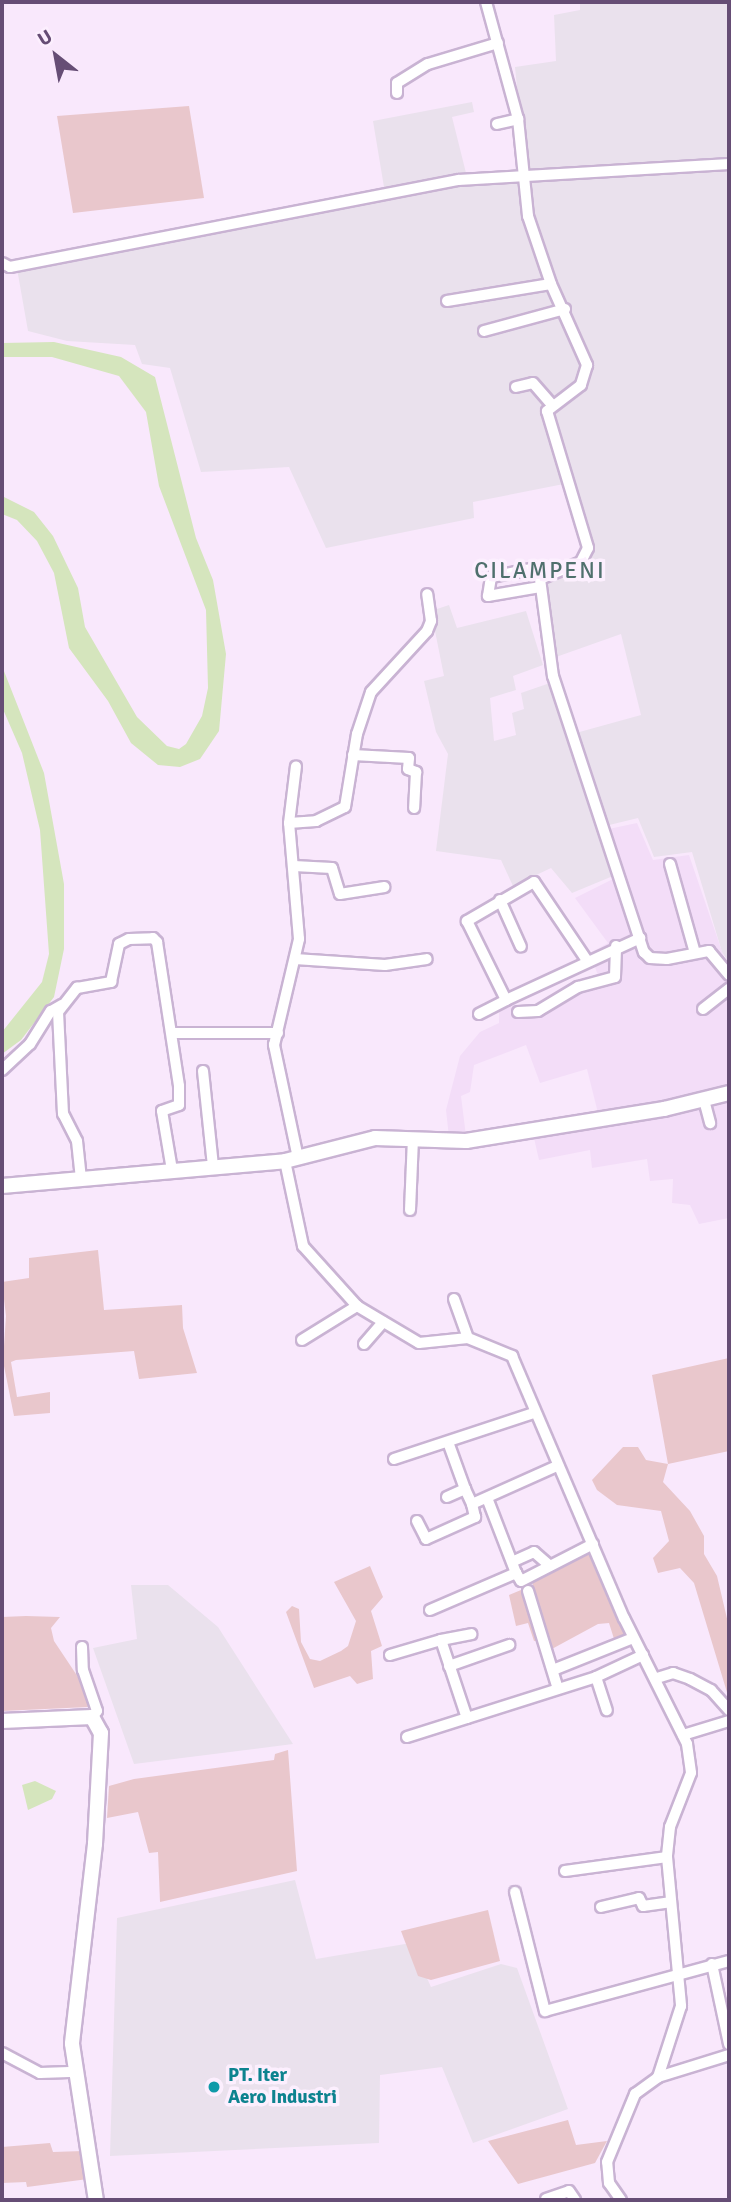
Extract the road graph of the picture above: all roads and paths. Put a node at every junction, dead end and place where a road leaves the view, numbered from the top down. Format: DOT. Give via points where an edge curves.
graph roads {
  1 [pos="488,2"];
  2 [pos="498,43"];
  3 [pos="397,93"];
  4 [pos="518,120"];
  5 [pos="497,124"];
  6 [pos="729,164"];
  7 [pos="522,173"];
  8 [pos="2,264"];
  9 [pos="551,284"];
  10 [pos="447,301"];
  11 [pos="565,309"];
  12 [pos="484,331"];
  13 [pos="516,387"];
  14 [pos="551,404"];
  15 [pos="550,572"];
  16 [pos="540,587"];
  17 [pos="428,594"];
  18 [pos="353,755"];
  19 [pos="296,766"];
  20 [pos="414,808"];
  21 [pos="289,822"];
  22 [pos="670,864"];
  23 [pos="294,866"];
  24 [pos="384,887"];
  25 [pos="500,900"];
  26 [pos="640,938"];
  27 [pos="616,946"];
  28 [pos="521,947"];
  29 [pos="695,953"];
  30 [pos="295,959"];
  31 [pos="427,959"];
  32 [pos="586,960"];
  33 [pos="729,975"];
  34 [pos="729,989"];
  35 [pos="506,1000"];
  36 [pos="62,1005"];
  37 [pos="703,1009"];
  38 [pos="518,1012"];
  39 [pos="479,1014"];
  40 [pos="173,1033"];
  41 [pos="278,1033"];
  42 [pos="2,1070"];
  43 [pos="202,1071"];
  44 [pos="729,1093"];
  45 [pos="704,1100"];
  46 [pos="710,1123"];
  47 [pos="406,1139"];
  48 [pos="291,1160"];
  49 [pos="213,1166"];
  50 [pos="172,1170"];
  51 [pos="80,1179"];
  52 [pos="2,1186"];
  53 [pos="410,1210"];
  54 [pos="454,1299"];
  55 [pos="357,1306"];
  56 [pos="383,1322"];
  57 [pos="468,1338"];
  58 [pos="302,1340"];
  59 [pos="364,1344"];
  60 [pos="534,1413"];
  61 [pos="448,1442"];
  62 [pos="394,1459"];
  63 [pos="556,1465"];
  64 [pos="465,1489"];
  65 [pos="447,1497"];
  66 [pos="487,1498"];
  67 [pos="472,1504"];
  68 [pos="417,1521"];
  69 [pos="593,1544"];
  70 [pos="514,1561"];
  71 [pos="550,1566"];
  72 [pos="516,1573"];
  73 [pos="528,1591"];
  74 [pos="430,1610"];
  75 [pos="471,1634"];
  76 [pos="633,1638"];
  77 [pos="442,1640"];
  78 [pos="509,1645"];
  79 [pos="82,1647"];
  80 [pos="390,1655"];
  81 [pos="643,1655"];
  82 [pos="449,1666"];
  83 [pos="553,1670"];
  84 [pos="596,1677"];
  85 [pos="657,1678"];
  86 [pos="558,1689"];
  87 [pos="607,1710"];
  88 [pos="729,1710"];
  89 [pos="92,1717"];
  90 [pos="467,1718"];
  91 [pos="2,1721"];
  92 [pos="729,1721"];
  93 [pos="683,1735"];
  94 [pos="407,1737"];
  95 [pos="667,1857"];
  96 [pos="565,1871"];
  97 [pos="515,1892"];
  98 [pos="670,1902"];
  99 [pos="601,1906"];
  100 [pos="729,1961"];
  101 [pos="712,1964"];
  102 [pos="677,1972"];
  103 [pos="729,2044"];
  104 [pos="2,2053"];
  105 [pos="729,2055"];
  106 [pos="77,2072"];
  107 [pos="658,2077"];
  108 [pos="546,2199"];
  109 [pos="96,2200"];
  110 [pos="575,2200"];
  111 [pos="621,2200"];
  1 -- 2 [label="street"];
  2 -- 3 [label="street" via="428,64 397,83"];
  2 -- 4 [label="street"];
  4 -- 5 [label="street"];
  4 -- 7 [label="street"];
  6 -- 7 [label="street"];
  7 -- 8 [label="street" via="459,180 10,267"];
  7 -- 9 [label="street" via="528,216"];
  9 -- 10 [label="street"];
  9 -- 11 [label="street"];
  11 -- 12 [label="street"];
  11 -- 14 [label="street" via="588,373 581,385"];
  13 -- 14 [label="street" via="533,383"];
  14 -- 15 [label="street" via="549,428 588,548 581,562"];
  15 -- 16 [label="street" via="541,576"];
  15 -- 16 [label="street" via="536,568 491,577 488,596"];
  16 -- 26 [label="street" via="559,700"];
  17 -- 18 [label="street" via="431,621 416,645 371,692"];
  18 -- 20 [label="street" via="409,758 408,769 416,772"];
  18 -- 21 [label="street" via="343,811 316,821"];
  19 -- 21 [label="street"];
  21 -- 23 [label="street"];
  22 -- 29 [label="street"];
  23 -- 24 [label="street" via="332,868 340,894"];
  23 -- 30 [label="street" via="299,916"];
  25 -- 28 [label="street"];
  25 -- 32 [label="street" via="534,882"];
  25 -- 35 [label="street" via="467,921"];
  26 -- 27 [label="street"];
  26 -- 29 [label="street" via="650,958"];
  27 -- 32 [label="street"];
  27 -- 38 [label="street" via="615,977 578,987 538,1011"];
  29 -- 33 [label="street" via="714,953"];
  30 -- 31 [label="street" via="384,965"];
  30 -- 41 [label="street"];
  32 -- 35 [label="street"];
  34 -- 37 [label="street"];
  35 -- 39 [label="street"];
  36 -- 40 [label="street" via="77,988 113,979 121,942 153,938"];
  36 -- 42 [label="street" via="51,1011 30,1044"];
  36 -- 51 [label="street" via="57,1026 64,1114 77,1141"];
  40 -- 41 [label="street"];
  40 -- 50 [label="street" via="179,1105 162,1111"];
  41 -- 48 [label="street" via="275,1065"];
  43 -- 49 [label="street"];
  44 -- 45 [label="street"];
  45 -- 46 [label="street"];
  45 -- 47 [label="street" via="466,1140"];
  47 -- 48 [label="street" via="365,1140"];
  47 -- 53 [label="street"];
  48 -- 49 [label="street"];
  48 -- 55 [label="street" via="303,1246"];
  49 -- 50 [label="street"];
  50 -- 51 [label="street"];
  51 -- 52 [label="street"];
  54 -- 57 [label="street"];
  55 -- 56 [label="street"];
  55 -- 58 [label="street"];
  56 -- 57 [label="street" via="424,1344"];
  56 -- 59 [label="street"];
  57 -- 60 [label="street" via="512,1356 522,1370"];
  60 -- 61 [label="street"];
  60 -- 63 [label="street"];
  61 -- 62 [label="street"];
  61 -- 64 [label="street"];
  63 -- 66 [label="street"];
  63 -- 69 [label="street"];
  64 -- 65 [label="street"];
  64 -- 67 [label="street"];
  66 -- 67 [label="street"];
  66 -- 70 [label="street"];
  67 -- 68 [label="street" via="475,1516 426,1539"];
  69 -- 71 [label="street"];
  69 -- 76 [label="street"];
  70 -- 71 [label="street" via="534,1552"];
  70 -- 72 [label="street"];
  71 -- 72 [label="street" via="522,1581"];
  72 -- 74 [label="street"];
  73 -- 83 [label="street"];
  75 -- 77 [label="street"];
  76 -- 81 [label="street"];
  76 -- 83 [label="street"];
  77 -- 80 [label="street"];
  77 -- 82 [label="street"];
  78 -- 82 [label="street"];
  79 -- 89 [label="street" via="83,1670 97,1711"];
  81 -- 84 [label="street"];
  81 -- 85 [label="street"];
  82 -- 90 [label="street"];
  83 -- 86 [label="street"];
  84 -- 86 [label="street"];
  84 -- 87 [label="street"];
  85 -- 88 [label="street" via="673,1673 690,1679 711,1690"];
  85 -- 93 [label="street"];
  86 -- 90 [label="street"];
  89 -- 91 [label="street"];
  89 -- 106 [label="street" via="101,1733 101,1760 73,2024"];
  90 -- 94 [label="street"];
  92 -- 93 [label="street"];
  93 -- 95 [label="street" via="691,1773 670,1827"];
  95 -- 96 [label="street"];
  95 -- 98 [label="street"];
  97 -- 102 [label="street" via="545,2011"];
  98 -- 99 [label="street" via="643,1906 639,1898"];
  98 -- 102 [label="street"];
  100 -- 101 [label="street"];
  101 -- 102 [label="street"];
  101 -- 103 [label="street"];
  102 -- 107 [label="street" via="681,2006"];
  104 -- 106 [label="street" via="40,2073"];
  105 -- 107 [label="street"];
  106 -- 109 [label="street"];
  107 -- 111 [label="street" via="635,2094 607,2158 609,2183"];
  108 -- 110 [label="street" via="569,2191"];
}
